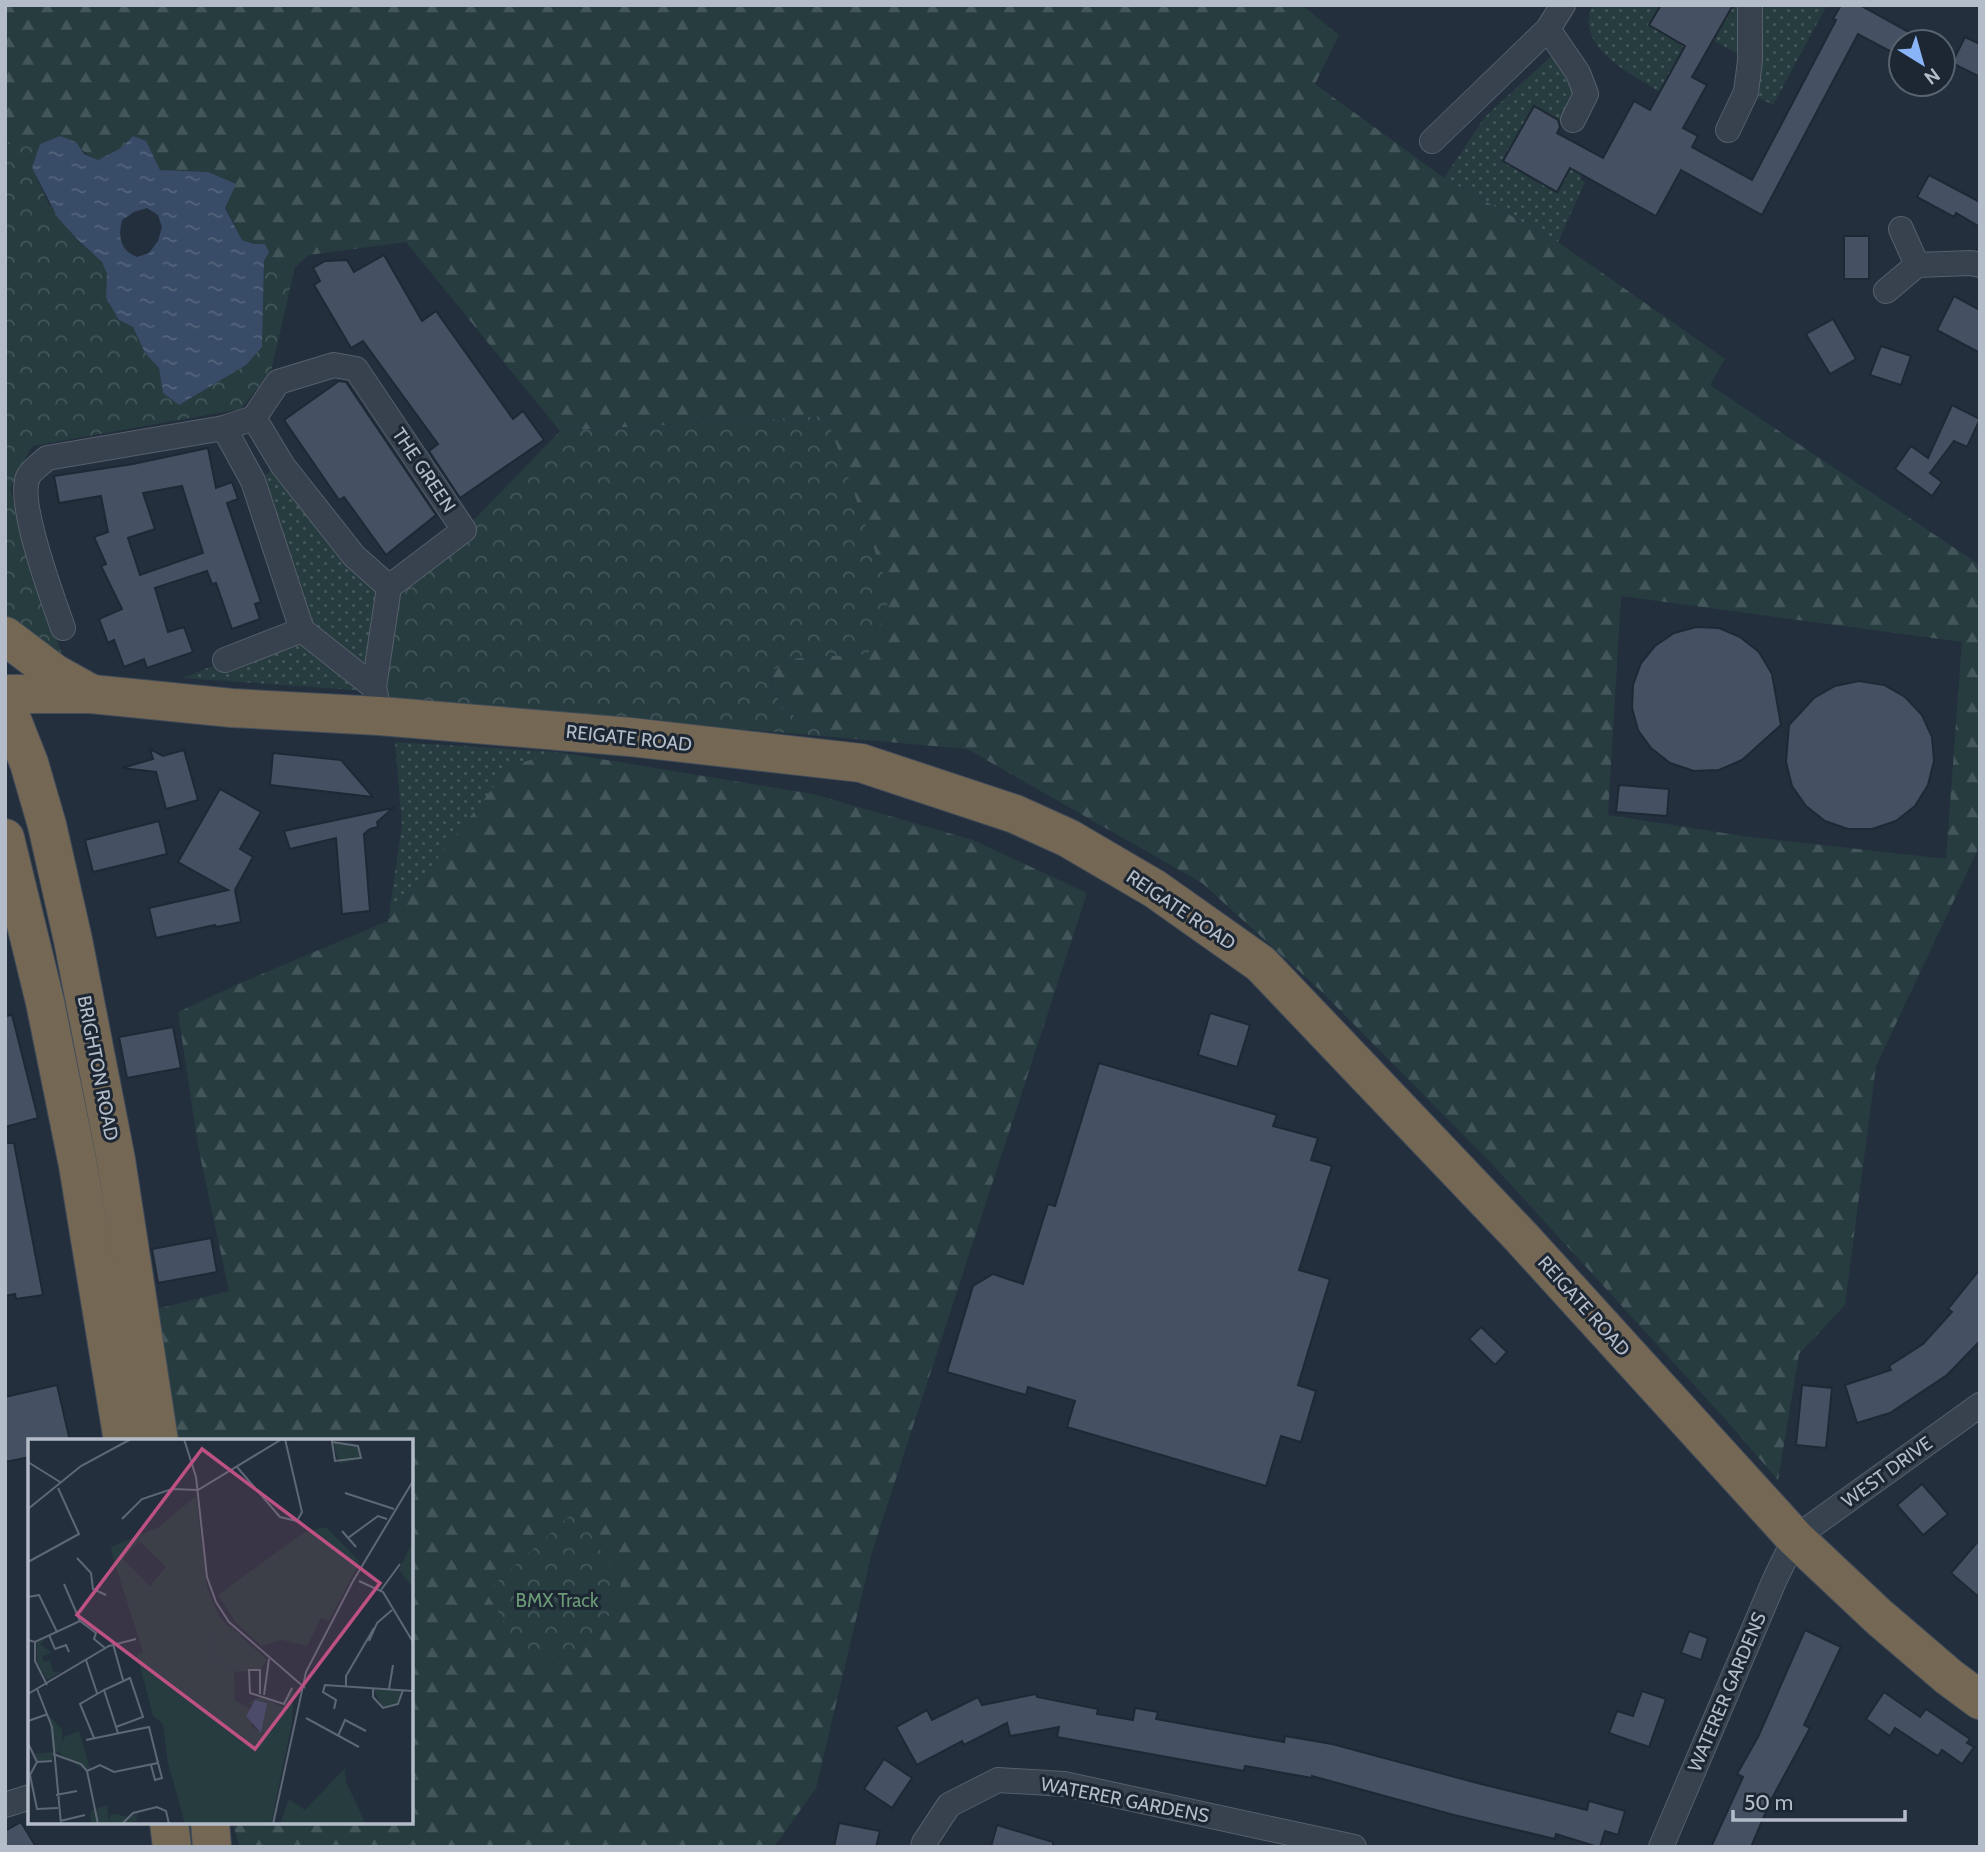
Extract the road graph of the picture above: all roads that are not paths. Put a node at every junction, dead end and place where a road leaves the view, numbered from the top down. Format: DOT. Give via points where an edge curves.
graph roads {
  1 [pos="1563,5"];
  2 [pos="1750,5"];
  3 [pos="1548,29"];
  4 [pos="1573,120"];
  5 [pos="1728,130"];
  6 [pos="1432,141"];
  7 [pos="1901,229"];
  8 [pos="1917,265"];
  9 [pos="1980,265"];
  10 [pos="1886,291"];
  11 [pos="254,418"];
  12 [pos="223,428"];
  13 [pos="283,466"];
  14 [pos="253,481"];
  15 [pos="389,587"];
  16 [pos="63,628"];
  17 [pos="302,630"];
  18 [pos="5,636"];
  19 [pos="225,660"];
  20 [pos="5,694"];
  21 [pos="91,694"];
  22 [pos="377,701"];
  23 [pos="5,702"];
  24 [pos="29,763"];
  25 [pos="5,838"];
  26 [pos="1980,1405"];
  27 [pos="124,1439"];
  28 [pos="159,1439"];
  29 [pos="1795,1538"];
  30 [pos="1980,1700"];
  31 [pos="28,1798"];
  32 [pos="5,1805"];
  33 [pos="169,1824"];
  34 [pos="210,1824"];
  35 [pos="172,1847"];
  36 [pos="212,1847"];
  37 [pos="923,1847"];
  38 [pos="1354,1847"];
  39 [pos="1661,1847"];
  1 -- 3 [label="street"];
  2 -- 5 [label="street" via="1746,92"];
  3 -- 4 [label="street" via="1578,72 1586,94"];
  3 -- 6 [label="street"];
  7 -- 8 [label="street"];
  8 -- 9 [label="street"];
  8 -- 10 [label="street"];
  11 -- 12 [label="street"];
  11 -- 13 [label="street"];
  11 -- 15 [label="street, THE GREEN" via="278,382 334,365 356,369 464,530"];
  12 -- 14 [label="street"];
  12 -- 16 [label="street" via="47,458 28,475 24,492 40,562"];
  13 -- 14 [label="street"];
  13 -- 15 [label="street" via="354,556"];
  14 -- 17 [label="street"];
  15 -- 22 [label="street"];
  17 -- 19 [label="street"];
  17 -- 22 [label="street"];
  18 -- 21 [label="highway"];
  20 -- 21 [label="highway, REIGATE ROAD"];
  21 -- 22 [label="highway, REIGATE ROAD" via="232,708"];
  21 -- 24 [label="highway" via="62,704 43,720"];
  22 -- 29 [label="highway, REIGATE ROAD" via="630,737 861,763 1016,814 1079,844 1155,889 1261,964 1504,1219"];
  23 -- 24 [label="highway, BRIGHTON ROAD"];
  24 -- 28 [label="highway, BRIGHTON ROAD" via="47,825 114,1147"];
  25 -- 27 [label="highway, BRIGHTON ROAD" via="75,1151"];
  26 -- 29 [label="street, WEST DRIVE"];
  29 -- 30 [label="highway, REIGATE ROAD" via="1879,1617"];
  29 -- 39 [label="street, WATERER GARDENS"];
  31 -- 32 [label="street"];
  33 -- 35 [label="highway"];
  34 -- 36 [label="highway"];
  37 -- 38 [label="street, WATERER GARDENS" via="949,1805 998,1780 1063,1784"];
}
